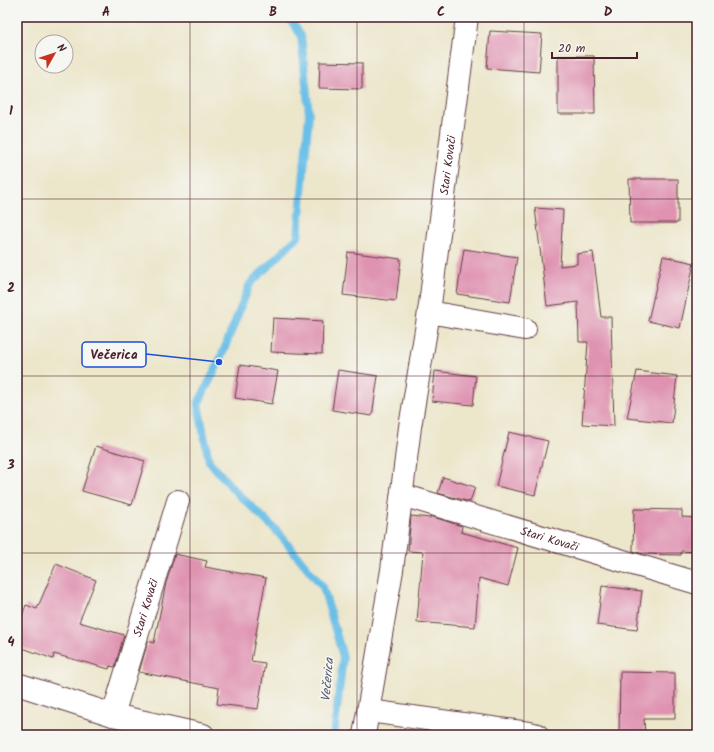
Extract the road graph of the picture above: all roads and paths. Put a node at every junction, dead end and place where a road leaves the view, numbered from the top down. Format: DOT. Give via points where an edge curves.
graph roads {
  1 [pos="467,17"];
  2 [pos="429,312"];
  3 [pos="525,329"];
  4 [pos="402,495"];
  5 [pos="178,501"];
  6 [pos="697,583"];
  7 [pos="17,684"];
  8 [pos="369,711"];
  9 [pos="114,715"];
  10 [pos="203,735"];
  11 [pos="364,735"];
  12 [pos="537,735"];
  1 -- 2 [label="street, Stari Kovači"];
  2 -- 3 [label="street"];
  2 -- 4 [label="street, Stari Kovači" via="410,427"];
  4 -- 6 [label="street, Stari Kovači"];
  4 -- 8 [label="street, Stari Kovači"];
  5 -- 9 [label="street, Stari Kovači"];
  7 -- 9 [label="street"];
  8 -- 11 [label="street, Stari Kovači"];
  8 -- 12 [label="street"];
  9 -- 10 [label="street"];
}
